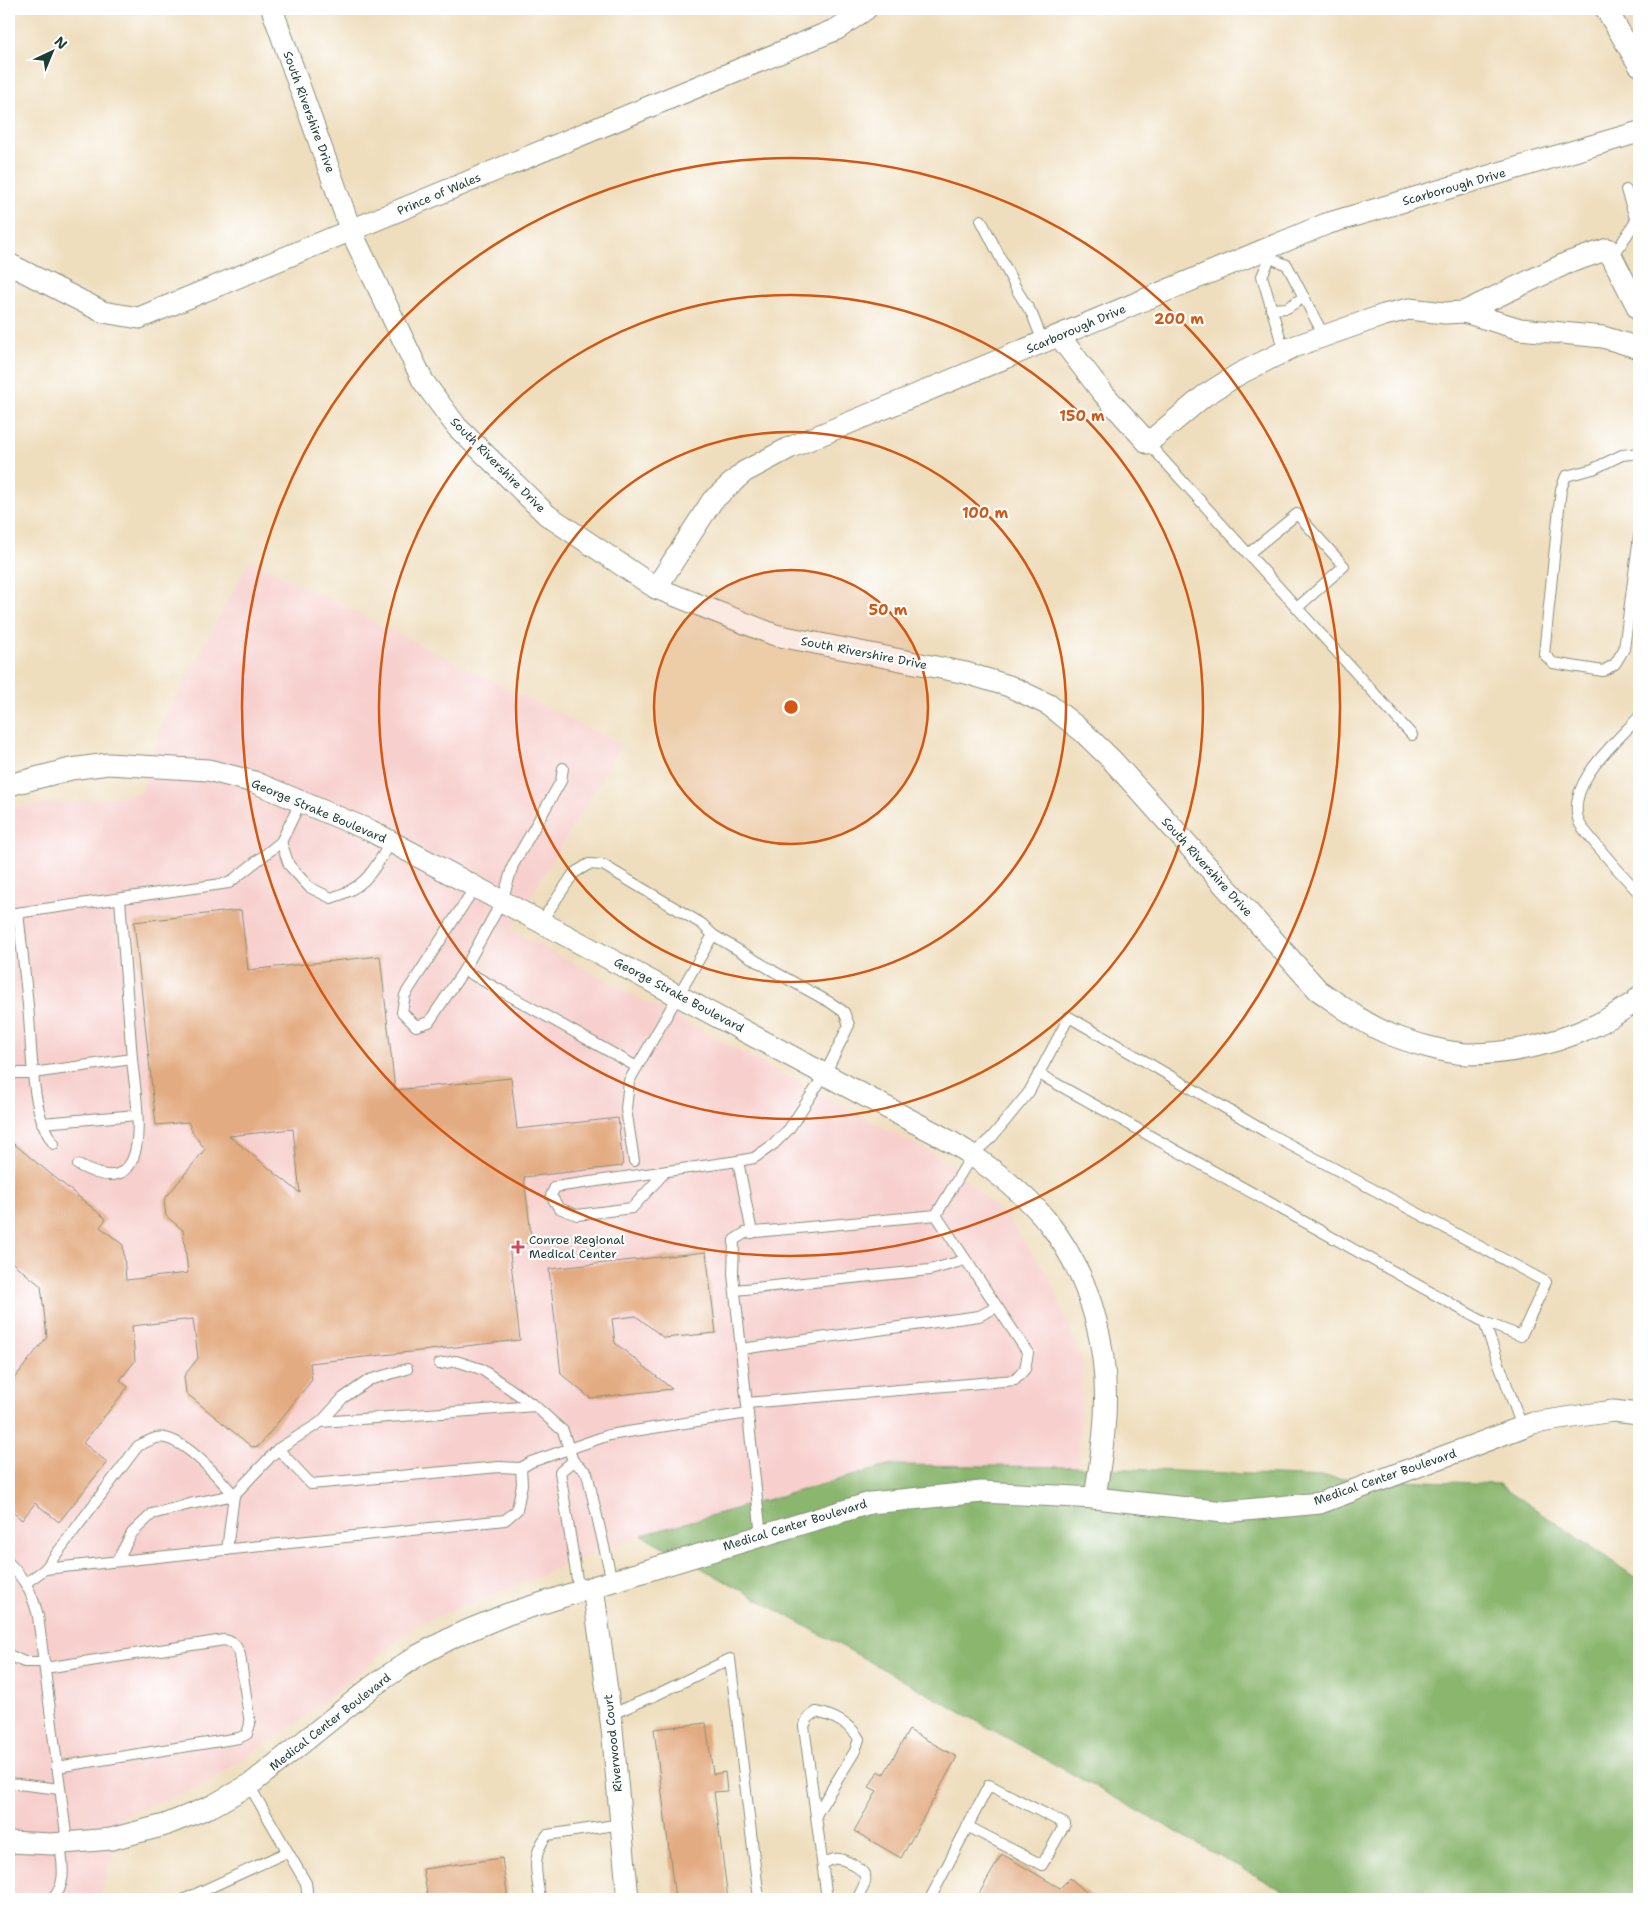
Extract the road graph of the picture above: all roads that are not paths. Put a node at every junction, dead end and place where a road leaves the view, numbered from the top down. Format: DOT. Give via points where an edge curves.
graph roads {
  1 [pos="272,9"];
  2 [pos="866,9"];
  3 [pos="1606,9"];
  4 [pos="1639,66"];
  5 [pos="1639,132"];
  6 [pos="1626,190"];
  7 [pos="981,220"];
  8 [pos="351,231"];
  9 [pos="1267,254"];
  10 [pos="1612,258"];
  11 [pos="9,264"];
  12 [pos="1304,296"];
  13 [pos="1271,309"];
  14 [pos="1639,310"];
  15 [pos="1464,312"];
  16 [pos="1324,336"];
  17 [pos="1051,339"];
  18 [pos="1639,348"];
  19 [pos="1284,351"];
  20 [pos="1148,443"];
  21 [pos="1639,453"];
  22 [pos="1639,536"];
  23 [pos="1248,554"];
  24 [pos="656,588"];
  25 [pos="1297,608"];
  26 [pos="1639,717"];
  27 [pos="1412,735"];
  28 [pos="563,768"];
  29 [pos="9,785"];
  30 [pos="301,800"];
  31 [pos="281,842"];
  32 [pos="391,842"];
  33 [pos="475,887"];
  34 [pos="1639,893"];
  35 [pos="120,899"];
  36 [pos="502,901"];
  37 [pos="14,914"];
  38 [pos="541,922"];
  39 [pos="713,935"];
  40 [pos="464,970"];
  41 [pos="677,995"];
  42 [pos="1639,997"];
  43 [pos="132,1059"];
  44 [pos="637,1067"];
  45 [pos="9,1073"];
  46 [pos="33,1073"];
  47 [pos="825,1074"];
  48 [pos="1039,1074"];
  49 [pos="137,1115"];
  50 [pos="42,1123"];
  51 [pos="54,1144"];
  52 [pos="972,1155"];
  53 [pos="634,1160"];
  54 [pos="738,1161"];
  55 [pos="78,1165"];
  56 [pos="666,1171"];
  57 [pos="936,1215"];
  58 [pos="752,1233"];
  59 [pos="965,1260"];
  60 [pos="735,1290"];
  61 [pos="997,1307"];
  62 [pos="1484,1322"];
  63 [pos="741,1348"];
  64 [pos="439,1364"];
  65 [pos="407,1369"];
  66 [pos="535,1406"];
  67 [pos="748,1408"];
  68 [pos="1639,1414"];
  69 [pos="321,1422"];
  70 [pos="1522,1427"];
  71 [pos="570,1448"];
  72 [pos="278,1449"];
  73 [pos="573,1461"];
  74 [pos="521,1468"];
  75 [pos="234,1494"];
  76 [pos="1095,1498"];
  77 [pos="761,1536"];
  78 [pos="227,1550"];
  79 [pos="117,1561"];
  80 [pos="9,1562"];
  81 [pos="45,1569"];
  82 [pos="26,1583"];
  83 [pos="594,1586"];
  84 [pos="9,1655"];
  85 [pos="44,1665"];
  86 [pos="610,1715"];
  87 [pos="57,1767"];
  88 [pos="9,1784"];
  89 [pos="249,1785"];
  90 [pos="60,1789"];
  91 [pos="816,1815"];
  92 [pos="622,1824"];
  93 [pos="967,1826"];
  94 [pos="9,1842"];
  95 [pos="63,1843"];
  96 [pos="287,1852"];
  97 [pos="823,1864"];
  98 [pos="52,1899"];
  99 [pos="185,1899"];
  100 [pos="308,1899"];
  101 [pos="540,1899"];
  102 [pos="628,1899"];
  103 [pos="759,1899"];
  104 [pos="827,1899"];
  105 [pos="857,1899"];
  106 [pos="930,1899"];
  1 -- 8 [label="street, South Rivershire Drive"];
  2 -- 8 [label="street, Prince of Wales" via="837,29"];
  3 -- 4 [label="street"];
  5 -- 9 [label="street, Scarborough Drive" via="1326,224"];
  6 -- 10 [label="lane" via="1636,221"];
  7 -- 17 [label="lane" via="1018,292"];
  8 -- 11 [label="street, Prince of Wales" via="139,318 103,312"];
  8 -- 24 [label="street, South Rivershire Drive" via="423,381 457,427 547,515"];
  9 -- 12 [label="lane" via="1287,265"];
  9 -- 13 [label="lane" via="1262,276"];
  9 -- 17 [label="street, Scarborough Drive"];
  10 -- 14 [label="street"];
  10 -- 15 [label="street" via="1608,249 1567,263"];
  12 -- 13 [label="lane" via="1292,305"];
  12 -- 16 [label="lane"];
  13 -- 19 [label="lane"];
  15 -- 16 [label="street" via="1408,309"];
  15 -- 18 [label="street" via="1520,329 1603,337"];
  16 -- 19 [label="street"];
  17 -- 20 [label="street"];
  17 -- 24 [label="street, Scarborough Drive" via="789,448 744,472 712,501"];
  19 -- 20 [label="street" via="1204,396"];
  20 -- 23 [label="lane"];
  21 -- 22 [label="lane" via="1622,455 1593,469 1566,476 1561,489 1544,654 1553,664 1603,670 1616,664 1624,650"];
  23 -- 25 [label="lane"];
  23 -- 25 [label="lane" via="1297,514 1344,566"];
  24 -- 42 [label="street, South Rivershire Drive" via="775,635 966,673 1009,686 1049,705 1112,760 1318,990 1389,1034 1465,1054 1510,1051 1555,1042 1597,1025"];
  25 -- 27 [label="lane"];
  26 -- 34 [label="lane" via="1588,773 1577,809 1580,823"];
  28 -- 36 [label="lane" via="561,781 512,865"];
  29 -- 30 [label="street, George Strake Boulevard" via="71,768 108,764 162,766 208,770 254,782"];
  30 -- 31 [label="lane"];
  30 -- 32 [label="street, George Strake Boulevard"];
  31 -- 32 [label="lane" via="289,865 309,887 331,898 348,893 367,880"];
  31 -- 35 [label="lane" via="230,883"];
  32 -- 33 [label="street, George Strake Boulevard"];
  33 -- 36 [label="street, George Strake Boulevard"];
  33 -- 40 [label="lane" via="405,995 402,1012 416,1026 429,1022"];
  35 -- 37 [label="lane"];
  35 -- 43 [label="lane"];
  36 -- 38 [label="street, George Strake Boulevard"];
  36 -- 40 [label="lane"];
  37 -- 46 [label="lane"];
  38 -- 39 [label="lane" via="574,873 589,864 603,865 702,924"];
  38 -- 41 [label="street, George Strake Boulevard"];
  39 -- 41 [label="lane"];
  39 -- 47 [label="lane" via="844,1012 848,1025"];
  40 -- 44 [label="lane"];
  41 -- 44 [label="lane"];
  41 -- 47 [label="street, George Strake Boulevard"];
  43 -- 46 [label="lane"];
  43 -- 49 [label="lane"];
  44 -- 53 [label="lane" via="629,1081 626,1109"];
  45 -- 46 [label="lane"];
  46 -- 50 [label="lane"];
  47 -- 52 [label="street, George Strake Boulevard"];
  47 -- 54 [label="lane" via="790,1129 754,1158"];
  48 -- 52 [label="lane" via="1029,1092 992,1137"];
  48 -- 62 [label="lane"];
  48 -- 62 [label="lane" via="1069,1017 1268,1133 1546,1282 1521,1336"];
  49 -- 50 [label="lane"];
  49 -- 55 [label="lane" via="137,1147 132,1164 124,1171 110,1177 94,1174"];
  50 -- 51 [label="lane"];
  52 -- 57 [label="lane"];
  52 -- 76 [label="street, George Strake Boulevard" via="1013,1186 1046,1219 1068,1250 1089,1294 1100,1331 1105,1384 1104,1430"];
  54 -- 56 [label="lane"];
  54 -- 58 [label="lane"];
  56 -- 56 [label="lane" via="555,1187 552,1196 559,1208 577,1215 632,1208"];
  57 -- 58 [label="lane"];
  57 -- 59 [label="lane"];
  58 -- 60 [label="lane" via="745,1233 734,1240"];
  59 -- 60 [label="lane" via="930,1270"];
  59 -- 61 [label="lane"];
  60 -- 63 [label="lane"];
  61 -- 63 [label="lane" via="979,1316"];
  61 -- 67 [label="lane" via="1028,1352 1025,1369 1015,1380"];
  62 -- 70 [label="lane"];
  63 -- 67 [label="lane"];
  64 -- 66 [label="lane" via="456,1361 481,1369"];
  65 -- 69 [label="lane" via="369,1380 343,1398"];
  66 -- 69 [label="lane"];
  66 -- 71 [label="lane" via="563,1431"];
  67 -- 71 [label="lane" via="610,1436"];
  67 -- 77 [label="lane"];
  68 -- 70 [label="street, Medical Center Boulevard" via="1613,1411"];
  69 -- 72 [label="lane"];
  70 -- 76 [label="street, Medical Center Boulevard" via="1320,1502 1224,1512"];
  71 -- 73 [label="lane"];
  71 -- 74 [label="lane"];
  72 -- 74 [label="lane" via="311,1484 498,1467"];
  72 -- 75 [label="lane"];
  73 -- 83 [label="lane" via="588,1474"];
  73 -- 83 [label="lane" via="560,1472"];
  74 -- 78 [label="lane" via="522,1484 517,1510 506,1520"];
  75 -- 78 [label="lane"];
  75 -- 79 [label="lane" via="152,1514 132,1532"];
  75 -- 81 [label="lane" via="203,1461 176,1443 158,1438 138,1446"];
  76 -- 77 [label="street, Medical Center Boulevard" via="982,1492 870,1503"];
  77 -- 83 [label="street, Medical Center Boulevard"];
  78 -- 79 [label="lane"];
  79 -- 81 [label="lane"];
  80 -- 82 [label="lane"];
  81 -- 82 [label="lane"];
  82 -- 85 [label="lane" via="38,1616"];
  83 -- 86 [label="street, Riverwood Court"];
  83 -- 89 [label="street, Medical Center Boulevard" via="508,1614 457,1635 416,1657 373,1686"];
  84 -- 85 [label="lane" via="24,1662"];
  85 -- 87 [label="lane"];
  85 -- 87 [label="lane" via="231,1641 240,1655 250,1724 246,1734 239,1738"];
  86 -- 92 [label="street, Riverwood Court"];
  86 -- 103 [label="lane" via="730,1659"];
  87 -- 90 [label="lane"];
  88 -- 90 [label="lane"];
  89 -- 95 [label="street, Medical Center Boulevard" via="212,1806 165,1825 111,1839"];
  89 -- 96 [label="lane"];
  90 -- 95 [label="lane"];
  91 -- 91 [label="lane" via="804,1726 816,1712 855,1730 859,1739"];
  91 -- 97 [label="lane"];
  92 -- 101 [label="lane" via="547,1835 535,1858"];
  92 -- 102 [label="street, Riverwood Court"];
  93 -- 93 [label="lane" via="1042,1865 1065,1824 989,1785"];
  93 -- 106 [label="lane"];
  94 -- 95 [label="street, Medical Center Boulevard"];
  95 -- 98 [label="lane" via="63,1882"];
  96 -- 99 [label="lane"];
  96 -- 100 [label="lane" via="306,1882"];
  97 -- 104 [label="lane"];
  97 -- 105 [label="lane" via="841,1858 865,1875"];
}
